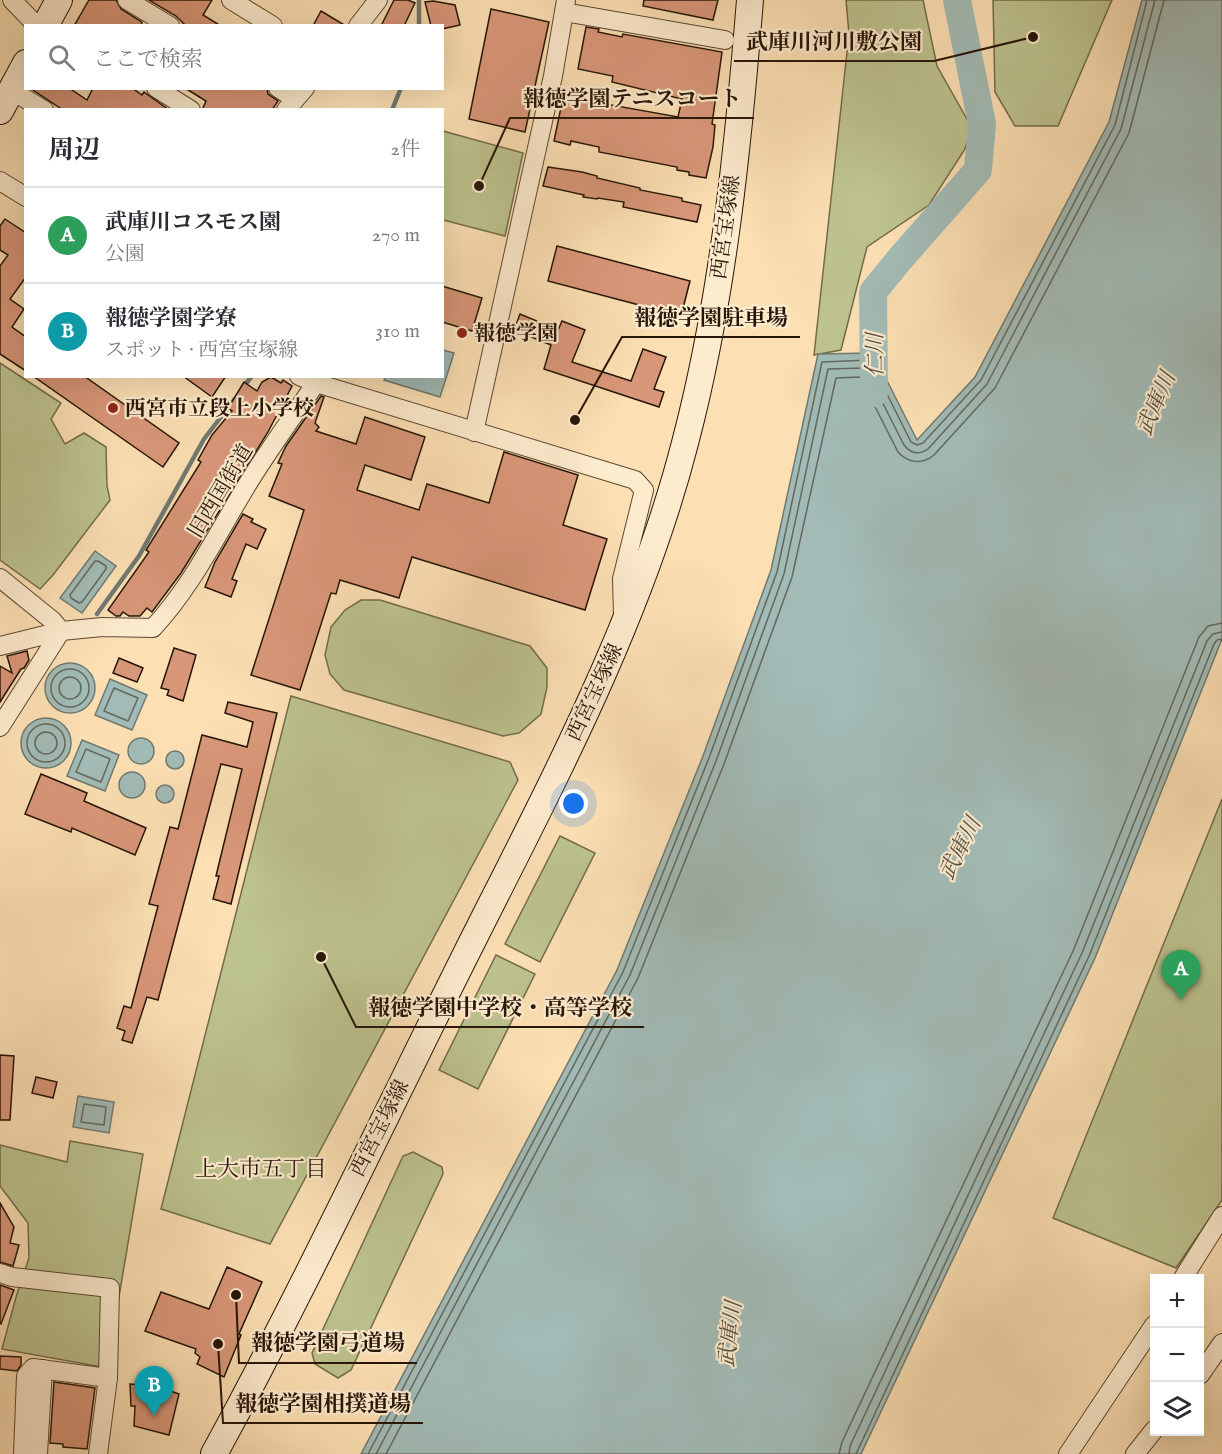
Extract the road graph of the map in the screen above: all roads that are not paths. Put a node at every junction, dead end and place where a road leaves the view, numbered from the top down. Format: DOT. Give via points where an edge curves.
graph roads {
  1 [pos="12,0"];
  2 [pos="59,0"];
  3 [pos="127,0"];
  4 [pos="231,0"];
  5 [pos="378,0"];
  6 [pos="750,0"];
  7 [pos="565,6"];
  8 [pos="44,24"];
  9 [pos="46,24"];
  10 [pos="167,24"];
  11 [pos="270,24"];
  12 [pos="360,24"];
  13 [pos="724,40"];
  14 [pos="24,67"];
  15 [pos="159,90"];
  16 [pos="281,90"];
  17 [pos="295,99"];
  18 [pos="6,101"];
  19 [pos="36,108"];
  20 [pos="188,108"];
  21 [pos="0,181"];
  22 [pos="24,196"];
  23 [pos="308,380"];
  24 [pos="474,432"];
  25 [pos="0,579"];
  26 [pos="623,629"];
  27 [pos="61,632"];
  28 [pos="0,646"];
  29 [pos="0,727"];
  30 [pos="1222,1216"];
  31 [pos="1222,1241"];
  32 [pos="0,1273"];
  33 [pos="1186,1274"];
  34 [pos="1193,1274"];
  35 [pos="1153,1328"];
  36 [pos="277,1333"];
  37 [pos="1222,1343"];
  38 [pos="1204,1369"];
  39 [pos="108,1378"];
  40 [pos="1150,1436"];
  41 [pos="37,1453"];
  42 [pos="98,1454"];
  43 [pos="214,1454"];
  44 [pos="234,1454"];
  45 [pos="1068,1454"];
  46 [pos="1135,1454"];
  1 -- 8 [label="street"];
  2 -- 9 [label="main road"];
  3 -- 10 [label="street"];
  4 -- 11 [label="street"];
  5 -- 12 [label="street"];
  6 -- 26 [label="main road, 西宮宝塚線" via="738,145 710,327 685,446"];
  7 -- 13 [label="street"];
  7 -- 24 [label="street"];
  14 -- 18 [label="main road"];
  15 -- 20 [label="street"];
  16 -- 17 [label="street"];
  18 -- 19 [label="street"];
  21 -- 22 [label="street"];
  23 -- 24 [label="street, 旧西国街道"];
  23 -- 27 [label="street, 旧西国街道" via="203,563 153,628 102,627"];
  24 -- 26 [label="street, 旧西国街道" via="635,480 644,490 622,579"];
  25 -- 27 [label="street" via="53,621"];
  26 -- 36 [label="main road, 西宮宝塚線" via="552,783"];
  27 -- 28 [label="street, 旧西国街道"];
  27 -- 29 [label="street"];
  30 -- 33 [label="street"];
  31 -- 34 [label="street"];
  32 -- 39 [label="street" via="110,1288"];
  35 -- 45 [label="street"];
  36 -- 43 [label="main road, 西宮宝塚線"];
  36 -- 44 [label="main road, 西宮宝塚線"];
  37 -- 38 [label="street"];
  39 -- 41 [label="street" via="33,1368 26,1376"];
  39 -- 42 [label="street"];
  40 -- 46 [label="street"];
}
